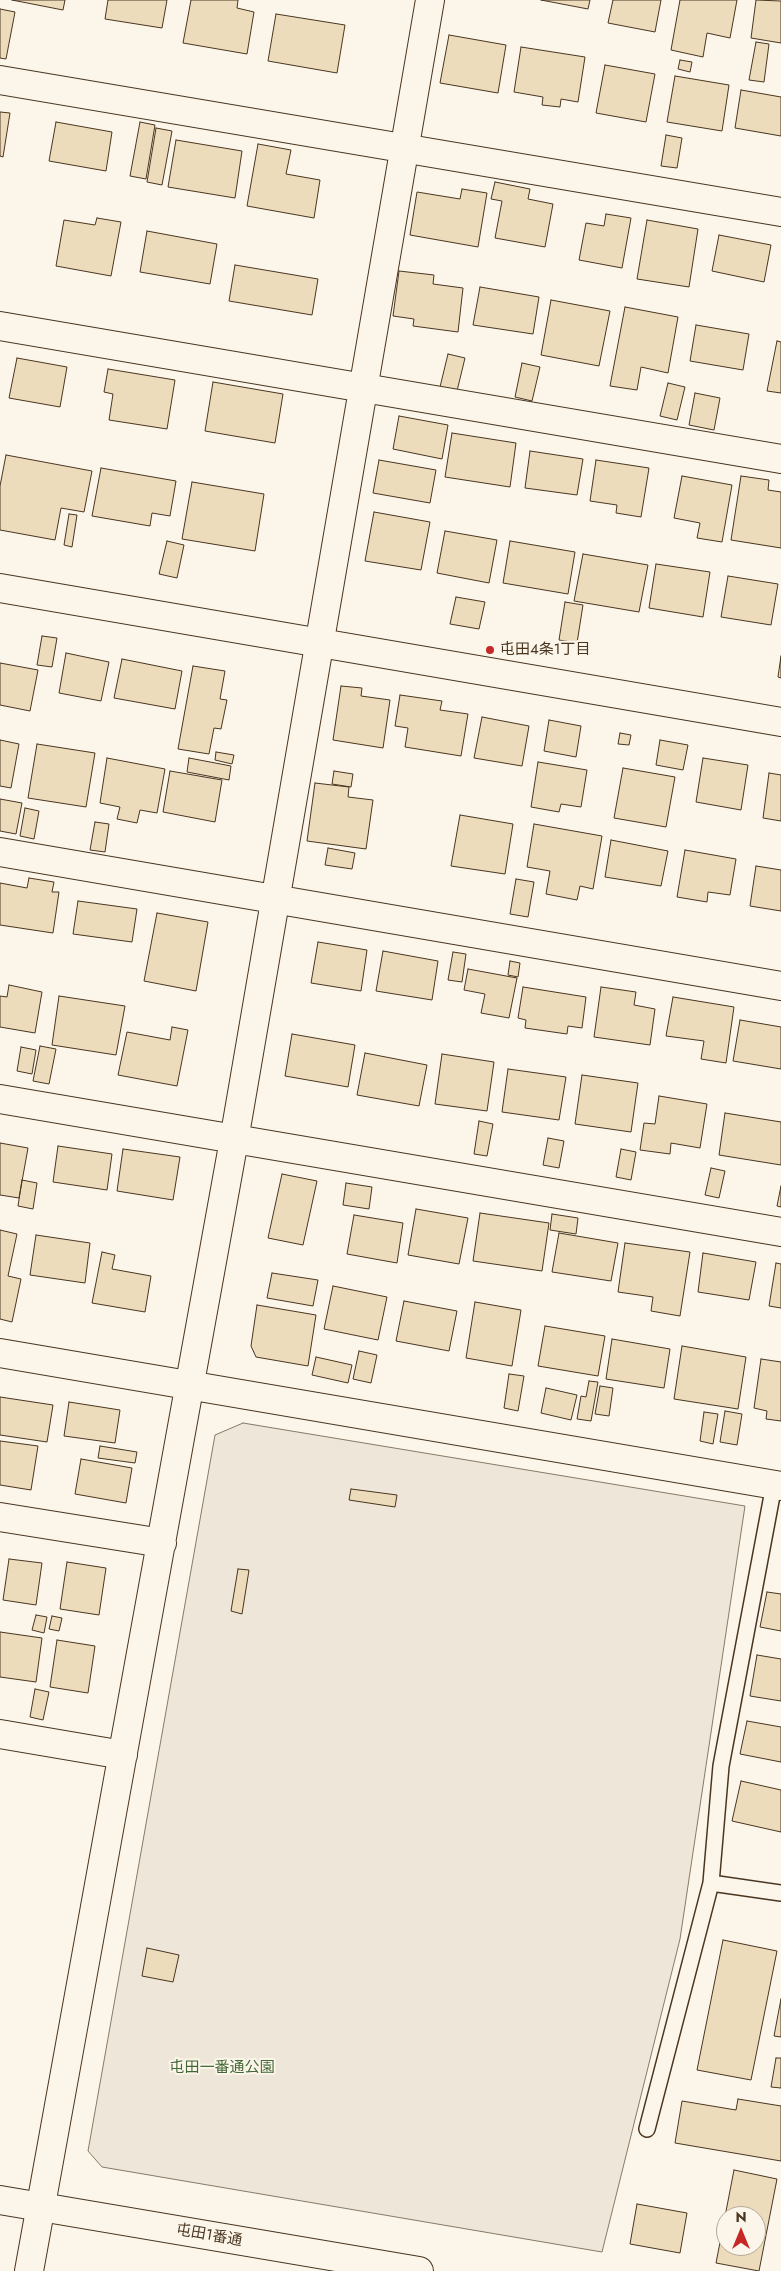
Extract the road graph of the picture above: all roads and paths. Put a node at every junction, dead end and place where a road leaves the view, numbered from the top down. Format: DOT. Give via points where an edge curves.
graph roads {
  1 [pos="430,0"];
  2 [pos="0,80"];
  3 [pos="405,148"];
  4 [pos="781,212"];
  5 [pos="0,326"];
  6 [pos="363,389"];
  7 [pos="781,459"];
  8 [pos="0,588"];
  9 [pos="319,643"];
  10 [pos="781,722"];
  11 [pos="0,852"];
  12 [pos="274,900"];
  13 [pos="781,986"];
  14 [pos="0,1099"];
  15 [pos="234,1140"];
  16 [pos="781,1232"];
  17 [pos="0,1353"];
  18 [pos="189,1386"];
  19 [pos="778,1486"];
  20 [pos="0,1517"];
  21 [pos="162,1543"];
  22 [pos="0,1734"];
  23 [pos="123,1755"];
  24 [pos="711,1883"];
  25 [pos="781,1892"];
  26 [pos="647,2129"];
  27 [pos="0,2200"];
  28 [pos="40,2207"];
  29 [pos="29,2271"];
  30 [pos="418,2271"];
  1 -- 3 [label="street"];
  2 -- 3 [label="street"];
  3 -- 4 [label="street"];
  3 -- 6 [label="street"];
  5 -- 6 [label="street"];
  6 -- 7 [label="street"];
  6 -- 9 [label="street"];
  8 -- 9 [label="street"];
  9 -- 10 [label="street"];
  9 -- 12 [label="street"];
  11 -- 12 [label="street"];
  12 -- 13 [label="street"];
  12 -- 15 [label="street"];
  14 -- 15 [label="street"];
  15 -- 16 [label="street"];
  15 -- 18 [label="street"];
  17 -- 18 [label="street"];
  18 -- 19 [label="street"];
  18 -- 21 [label="street"];
  19 -- 24 [label="lane" via="721,1766"];
  20 -- 21 [label="street"];
  21 -- 23 [label="street"];
  22 -- 23 [label="street"];
  23 -- 28 [label="street"];
  24 -- 25 [label="lane"];
  24 -- 26 [label="lane"];
  27 -- 28 [label="street, 屯田1番通"];
  28 -- 29 [label="street"];
  28 -- 30 [label="street, 屯田1番通"];
}
